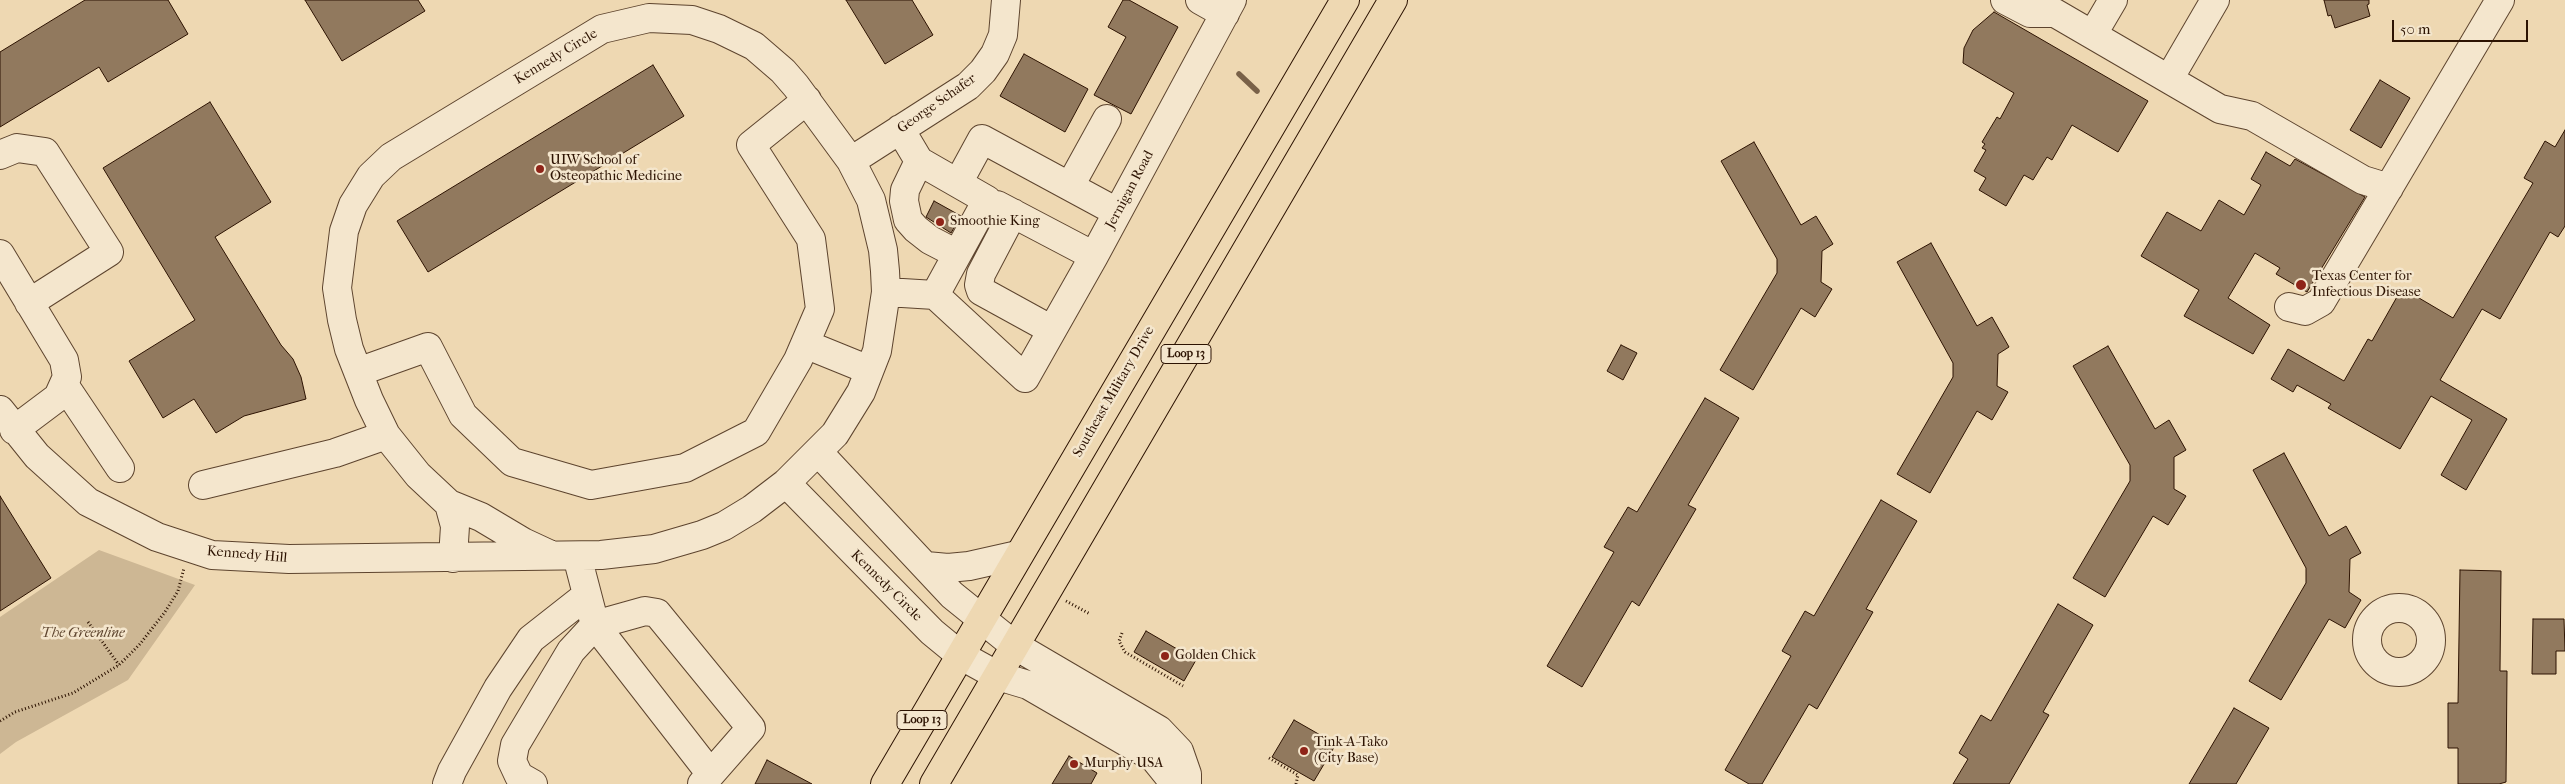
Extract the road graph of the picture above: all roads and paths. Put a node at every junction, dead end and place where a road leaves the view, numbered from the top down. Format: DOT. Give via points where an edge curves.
graph roads {
  1 [pos="1006,0"];
  2 [pos="1200,0"];
  3 [pos="1344,0"];
  4 [pos="1393,0"];
  5 [pos="2005,0"];
  6 [pos="2113,0"];
  7 [pos="2215,0"];
  8 [pos="2500,0"];
  9 [pos="1229,7"];
  10 [pos="2093,34"];
  11 [pos="2169,79"];
  12 [pos="807,100"];
  13 [pos="1107,119"];
  14 [pos="900,129"];
  15 [pos="0,155"];
  16 [pos="851,161"];
  17 [pos="919,161"];
  18 [pos="958,183"];
  19 [pos="1070,186"];
  20 [pos="2390,188"];
  21 [pos="987,200"];
  22 [pos="1118,212"];
  23 [pos="1013,213"];
  24 [pos="0,254"];
  25 [pos="957,254"];
  26 [pos="1094,256"];
  27 [pos="886,292"];
  28 [pos="935,295"];
  29 [pos="29,303"];
  30 [pos="2289,307"];
  31 [pos="1052,330"];
  32 [pos="805,344"];
  33 [pos="869,370"];
  34 [pos="358,372"];
  35 [pos="64,386"];
  36 [pos="7,420"];
  37 [pos="386,435"];
  38 [pos="819,453"];
  39 [pos="120,468"];
  40 [pos="786,484"];
  41 [pos="203,485"];
  42 [pos="449,504"];
  43 [pos="189,548"];
  44 [pos="564,555"];
  45 [pos="1018,555"];
  46 [pos="453,558"];
  47 [pos="926,566"];
  48 [pos="587,595"];
  49 [pos="1064,599"];
  50 [pos="1090,614"];
  51 [pos="981,618"];
  52 [pos="88,622"];
  53 [pos="595,625"];
  54 [pos="1122,632"];
  55 [pos="1014,645"];
  56 [pos="960,655"];
  57 [pos="119,665"];
  58 [pos="998,676"];
  59 [pos="1184,686"];
  60 [pos="0,721"];
  61 [pos="1269,758"];
  62 [pos="706,778"];
  63 [pos="447,784"];
  64 [pos="533,784"];
  65 [pos="885,784"];
  66 [pos="934,784"];
  67 [pos="1176,784"];
  68 [pos="1187,784"];
  69 [pos="1296,784"];
  1 -- 14 [label="street, George Schafer" via="1003,34 983,71 968,86"];
  2 -- 9 [label="street"];
  3 -- 45 [label="main road, Southeast Military Drive / Loop 13"];
  4 -- 55 [label="main road, Loop 13"];
  5 -- 10 [label="street" via="2030,13 2055,13"];
  6 -- 10 [label="street"];
  7 -- 11 [label="street"];
  8 -- 20 [label="street"];
  9 -- 22 [label="street, Jernigan Road"];
  10 -- 11 [label="street"];
  11 -- 20 [label="street" via="2226,111 2252,116 2363,180"];
  12 -- 16 [label="street, Kennedy Circle"];
  12 -- 32 [label="street" via="751,145 810,239 820,309"];
  12 -- 34 [label="street, Kennedy Circle" via="783,71 754,46 692,20 649,18 621,23 594,34 391,158 372,176 353,206 344,231 338,265 337,288 342,320"];
  13 -- 19 [label="street"];
  14 -- 16 [label="street, George Schafer"];
  14 -- 17 [label="street"];
  15 -- 29 [label="street" via="17,148 45,152 109,252"];
  16 -- 27 [label="street, Kennedy Circle" via="871,200 883,250"];
  17 -- 18 [label="street"];
  17 -- 25 [label="street" via="905,190 908,220 930,240"];
  18 -- 19 [label="street" via="982,139"];
  18 -- 21 [label="street"];
  19 -- 22 [label="street"];
  20 -- 30 [label="street" via="2321,302 2305,311"];
  21 -- 23 [label="street"];
  21 -- 25 [label="street"];
  22 -- 26 [label="street, Jernigan Road"];
  23 -- 26 [label="street"];
  23 -- 31 [label="street" via="981,274 981,290"];
  24 -- 29 [label="street"];
  25 -- 28 [label="street"];
  26 -- 31 [label="street, Jernigan Road"];
  27 -- 28 [label="street"];
  27 -- 33 [label="street, Kennedy Circle" via="881,332"];
  28 -- 31 [label="street, Jernigan Road" via="1025,378"];
  29 -- 35 [label="street" via="64,360 67,376"];
  32 -- 33 [label="street"];
  32 -- 34 [label="street" via="756,432 686,468 591,485 512,462 463,415 428,347"];
  33 -- 38 [label="street, Kennedy Circle" via="836,434"];
  34 -- 37 [label="street, Kennedy Circle"];
  35 -- 36 [label="street" via="58,397"];
  35 -- 39 [label="street"];
  36 -- 43 [label="street, Kennedy Hill" via="36,456 88,502 157,537"];
  37 -- 41 [label="street" via="335,453"];
  37 -- 42 [label="street, Kennedy Circle" via="418,475"];
  38 -- 40 [label="street, Kennedy Circle"];
  38 -- 47 [label="street"];
  40 -- 44 [label="street, Kennedy Circle" via="752,509 702,536 646,551"];
  40 -- 56 [label="street, Kennedy Circle" via="932,632"];
  42 -- 44 [label="street, Kennedy Circle" via="482,517 523,542"];
  42 -- 46 [label="street" via="455,526"];
  43 -- 46 [label="street, Kennedy Hill" via="212,555 289,559"];
  43 -- 57 [label="path" via="178,591 140,644"];
  44 -- 46 [label="street, Kennedy Circle"];
  44 -- 48 [label="street"];
  45 -- 47 [label="street" via="963,567"];
  45 -- 51 [label="main road, Southeast Military Drive / Loop 13"];
  47 -- 51 [label="street" via="952,595"];
  48 -- 53 [label="street"];
  48 -- 63 [label="street" via="531,639 498,688"];
  49 -- 50 [label="path"];
  51 -- 55 [label="street"];
  51 -- 56 [label="main road, Southeast Military Drive / Loop 13"];
  52 -- 57 [label="path"];
  53 -- 62 [label="street"];
  53 -- 62 [label="street" via="645,611 657,613 751,728"];
  53 -- 64 [label="street" via="571,650 515,745 512,761 519,776"];
  54 -- 59 [label="path" via="1122,648"];
  55 -- 58 [label="main road, Loop 13"];
  55 -- 68 [label="street" via="1159,730 1178,751 1187,774"];
  56 -- 58 [label="street, Kennedy Circle"];
  56 -- 65 [label="main road, Southeast Military Drive / Loop 13"];
  57 -- 60 [label="path" via="73,693 16,712"];
  58 -- 66 [label="main road, Loop 13"];
  58 -- 67 [label="street, Kennedy Circle" via="1028,685 1154,758"];
  61 -- 69 [label="path" via="1300,778"];
}
